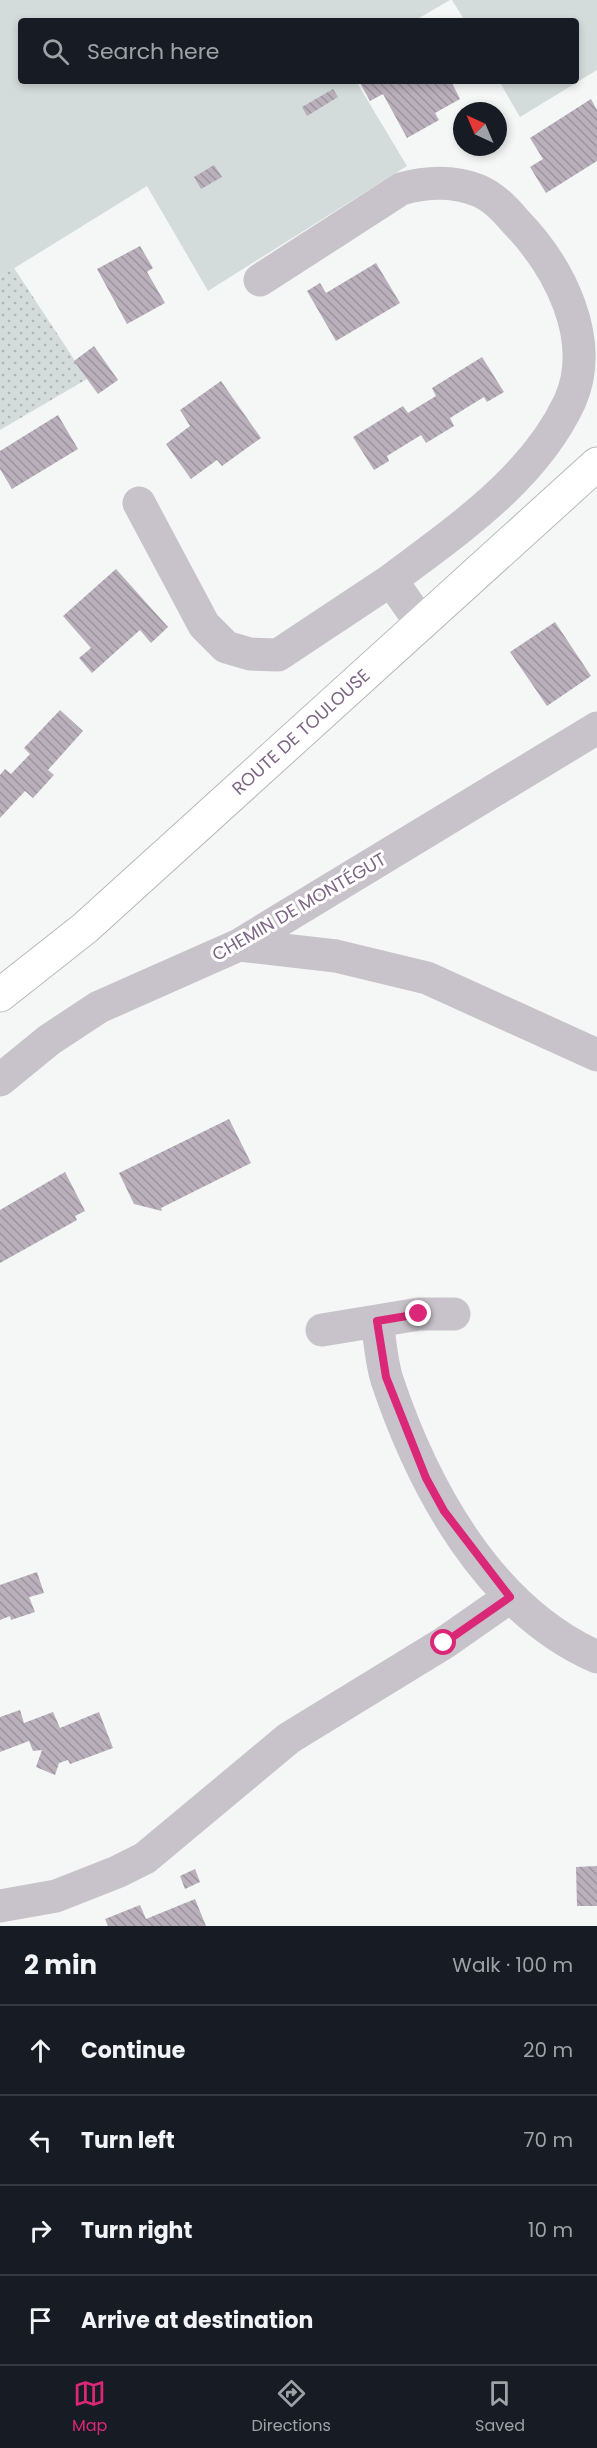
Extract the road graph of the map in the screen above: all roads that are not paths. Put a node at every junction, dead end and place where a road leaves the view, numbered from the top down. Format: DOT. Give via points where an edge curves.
graph roads {
  1 [pos="260,280"];
  2 [pos="597,464"];
  3 [pos="139,503"];
  4 [pos="391,580"];
  5 [pos="421,623"];
  6 [pos="597,728"];
  7 [pos="239,945"];
  8 [pos="0,995"];
  9 [pos="597,1055"];
  10 [pos="0,1080"];
  11 [pos="454,1314"];
  12 [pos="377,1321"];
  13 [pos="322,1330"];
  14 [pos="510,1597"];
  15 [pos="597,1657"];
  16 [pos="0,1906"];
  1 -- 4 [label="street" via="401,189 427,182 478,190 501,206 539,246 559,279 574,316 579,347 580,377 570,403 542,448 481,512"];
  2 -- 5 [label="main road, ROUTE DE TOULOUSE"];
  3 -- 4 [label="street" via="204,624 226,647 250,654 278,655"];
  4 -- 5 [label="street"];
  5 -- 8 [label="main road, ROUTE DE TOULOUSE" via="85,928"];
  6 -- 7 [label="street, CHEMIN DE MONTÉGUT"];
  7 -- 9 [label="street" via="336,956 427,978"];
  7 -- 10 [label="street, CHEMIN DE MONTÉGUT" via="99,1007 49,1040"];
  11 -- 12 [label="street" via="419,1314"];
  12 -- 13 [label="street"];
  12 -- 14 [label="street" via="386,1377 426,1478 444,1511"];
  14 -- 15 [label="street" via="561,1639"];
  14 -- 16 [label="street" via="444,1643 289,1738 145,1858 56,1896"];
}
